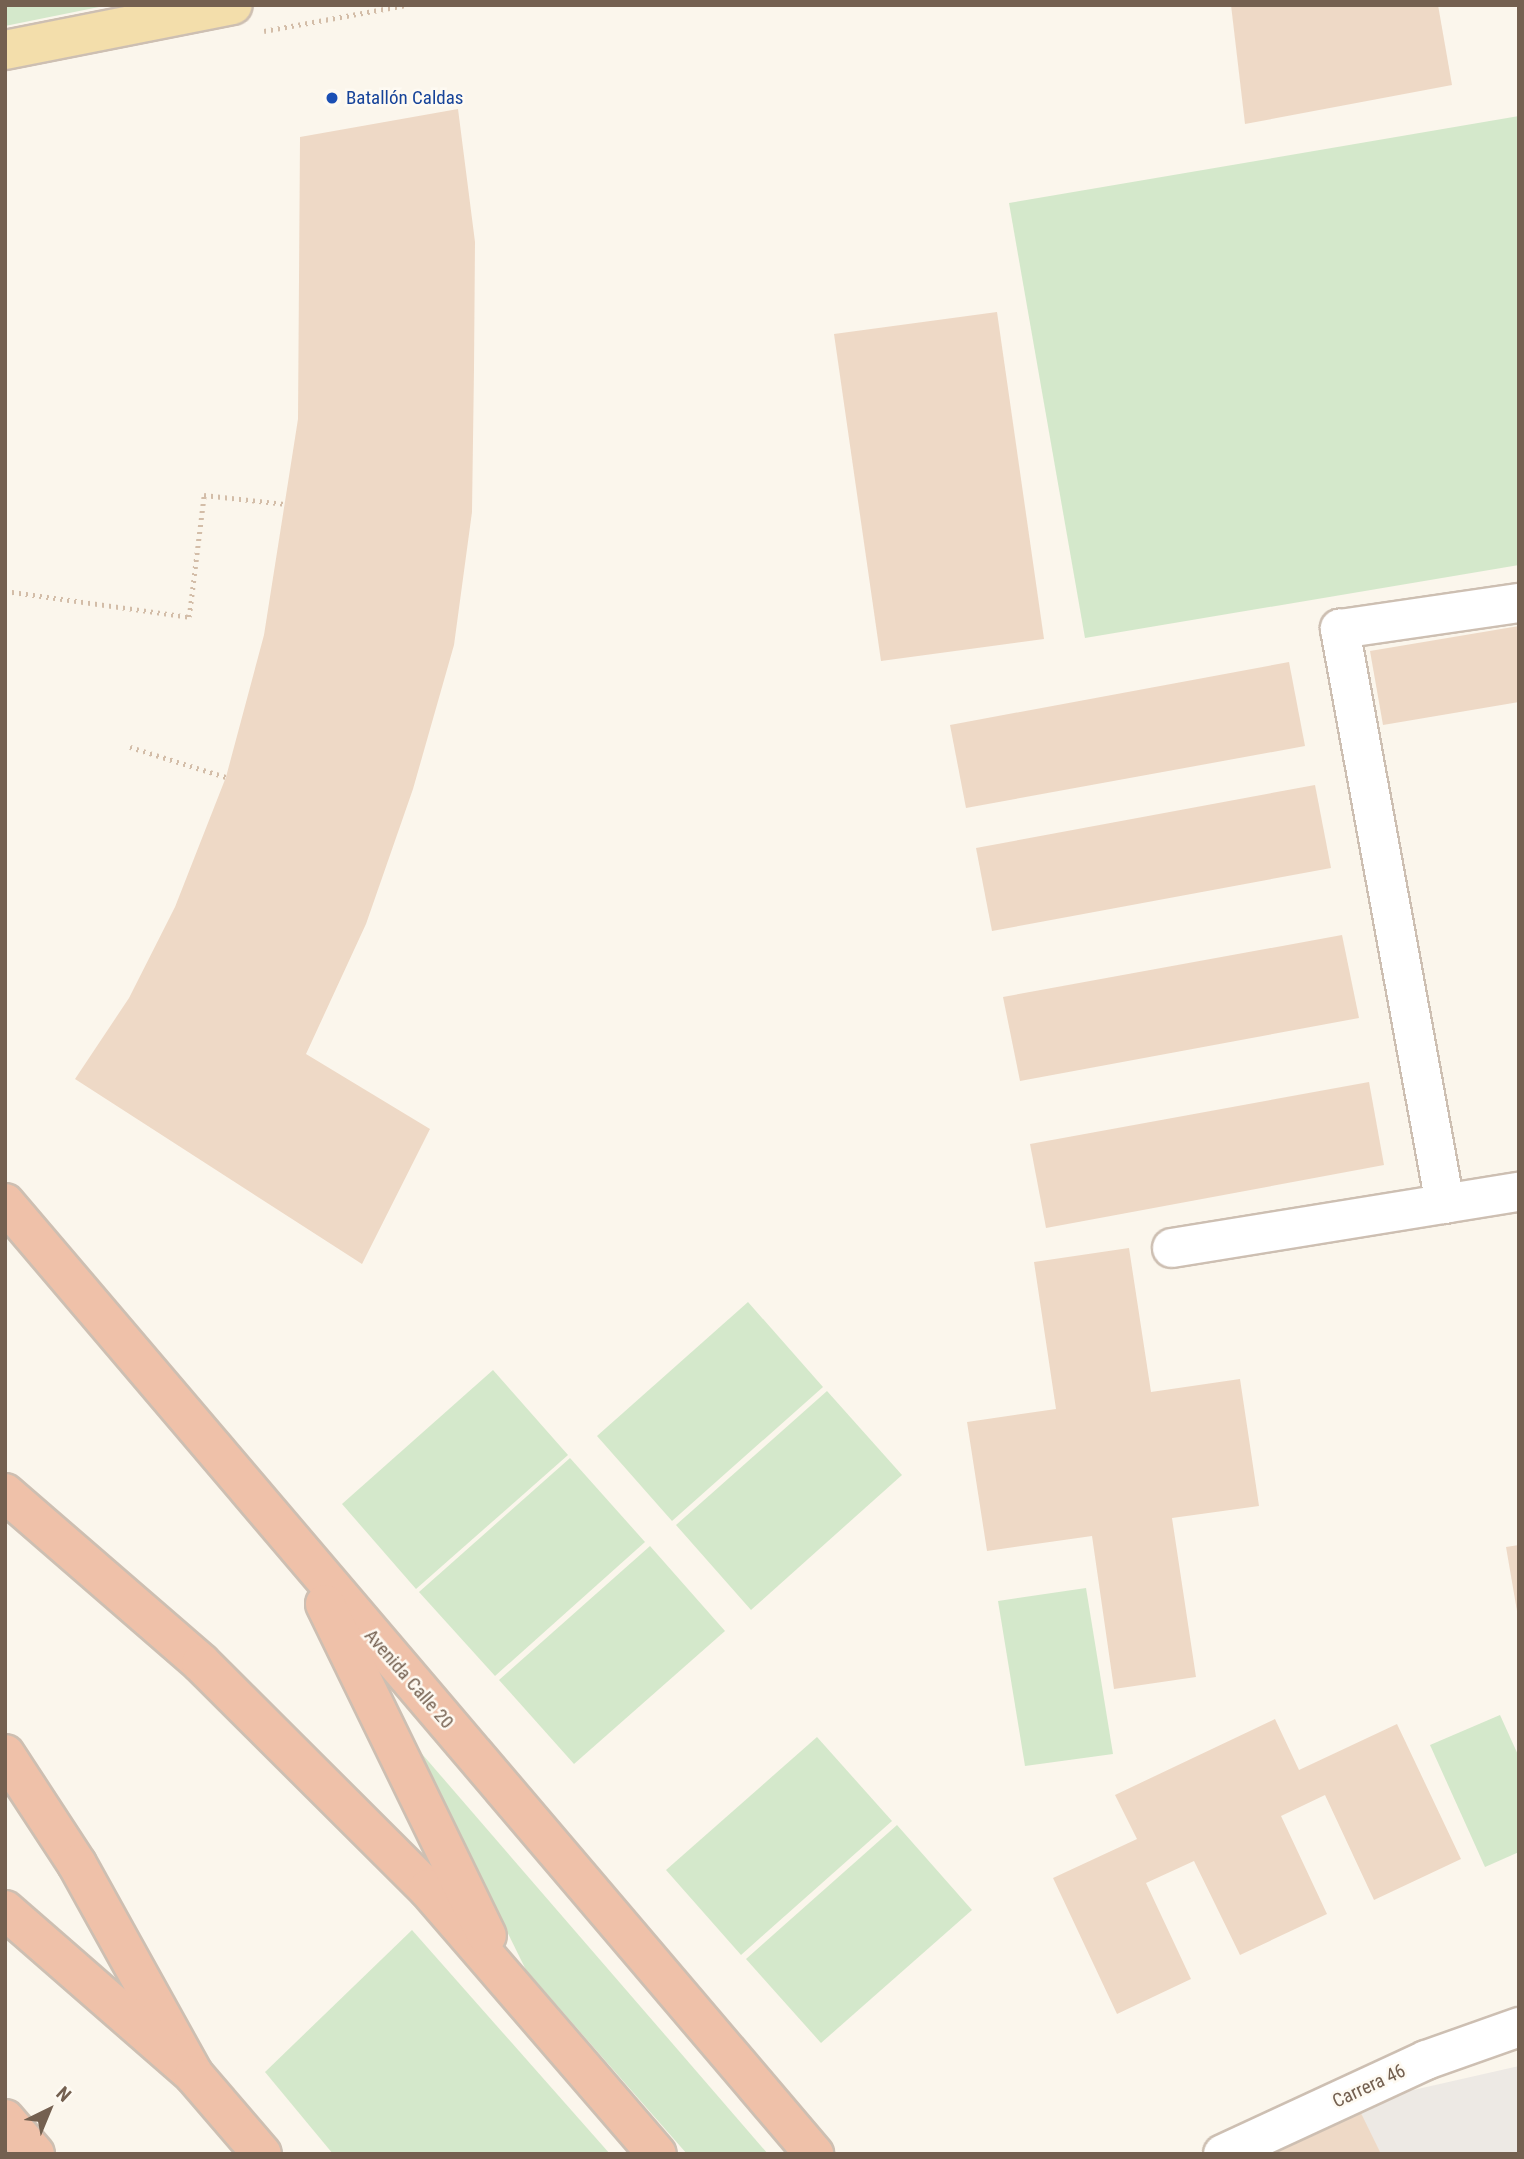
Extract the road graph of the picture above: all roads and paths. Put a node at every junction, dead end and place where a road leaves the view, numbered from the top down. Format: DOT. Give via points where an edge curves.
graph roads {
  1 [pos="215,7"];
  2 [pos="151,12"];
  3 [pos="5,50"];
  4 [pos="285,504"];
  5 [pos="5,591"];
  6 [pos="1519,603"];
  7 [pos="130,747"];
  8 [pos="226,777"];
  9 [pos="1519,1192"];
  10 [pos="5,1203"];
  11 [pos="1445,1204"];
  12 [pos="1172,1248"];
  13 [pos="5,1493"];
  14 [pos="299,1551"];
  15 [pos="5,1754"];
  16 [pos="5,1910"];
  17 [pos="513,1988"];
  18 [pos="1519,2027"];
  19 [pos="194,2076"];
  20 [pos="5,2119"];
  21 [pos="35,2154"];
  22 [pos="262,2154"];
  23 [pos="657,2154"];
  24 [pos="814,2154"];
  25 [pos="1223,2154"];
  1 -- 2 [label="main road"];
  2 -- 3 [label="main road"];
  4 -- 5 [label="path" via="204,495 189,617"];
  6 -- 11 [label="street" via="1340,629"];
  7 -- 8 [label="path"];
  9 -- 11 [label="street"];
  10 -- 14 [label="highway, Avenida Calle 20"];
  11 -- 12 [label="street"];
  13 -- 17 [label="highway" via="201,1663 428,1889"];
  14 -- 17 [label="highway"];
  14 -- 24 [label="highway, Avenida Calle 20"];
  15 -- 19 [label="highway" via="77,1864"];
  16 -- 19 [label="highway"];
  17 -- 23 [label="highway"];
  18 -- 25 [label="street, Carrera 46" via="1426,2060"];
  19 -- 22 [label="highway"];
  20 -- 21 [label="highway"];
}
